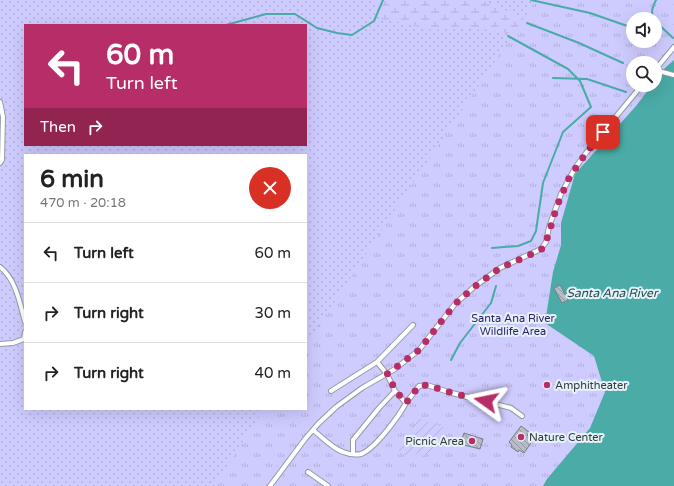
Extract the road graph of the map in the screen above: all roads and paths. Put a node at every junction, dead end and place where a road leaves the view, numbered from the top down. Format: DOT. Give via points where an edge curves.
graph roads {
  1 [pos="674,47"];
  2 [pos="674,75"];
  3 [pos="636,92"];
  4 [pos="0,102"];
  5 [pos="0,163"];
  6 [pos="0,267"];
  7 [pos="24,319"];
  8 [pos="413,325"];
  9 [pos="24,339"];
  10 [pos="0,344"];
  11 [pos="377,362"];
  12 [pos="387,374"];
  13 [pos="331,391"];
  14 [pos="396,391"];
  15 [pos="406,403"];
  16 [pos="522,416"];
  17 [pos="313,430"];
  18 [pos="352,454"];
  19 [pos="308,472"];
  20 [pos="270,486"];
  21 [pos="328,486"];
  1 -- 2 [label="lane" via="655,70"];
  3 -- 12 [label="lane" via="575,168 561,194 546,242 541,250 500,268 474,287 455,304 419,350"];
  4 -- 5 [label="lane" via="3,117"];
  6 -- 7 [label="lane" via="13,284"];
  8 -- 11 [label="lane"];
  9 -- 10 [label="lane"];
  11 -- 12 [label="lane"];
  11 -- 13 [label="lane"];
  12 -- 14 [label="lane"];
  12 -- 17 [label="lane" via="347,398"];
  14 -- 15 [label="lane"];
  14 -- 18 [label="lane" via="353,440"];
  15 -- 16 [label="lane" via="419,386 427,385 511,408"];
  15 -- 18 [label="lane" via="376,443 362,454"];
  17 -- 18 [label="lane" via="342,452"];
  17 -- 20 [label="lane"];
  19 -- 21 [label="lane"];
}
